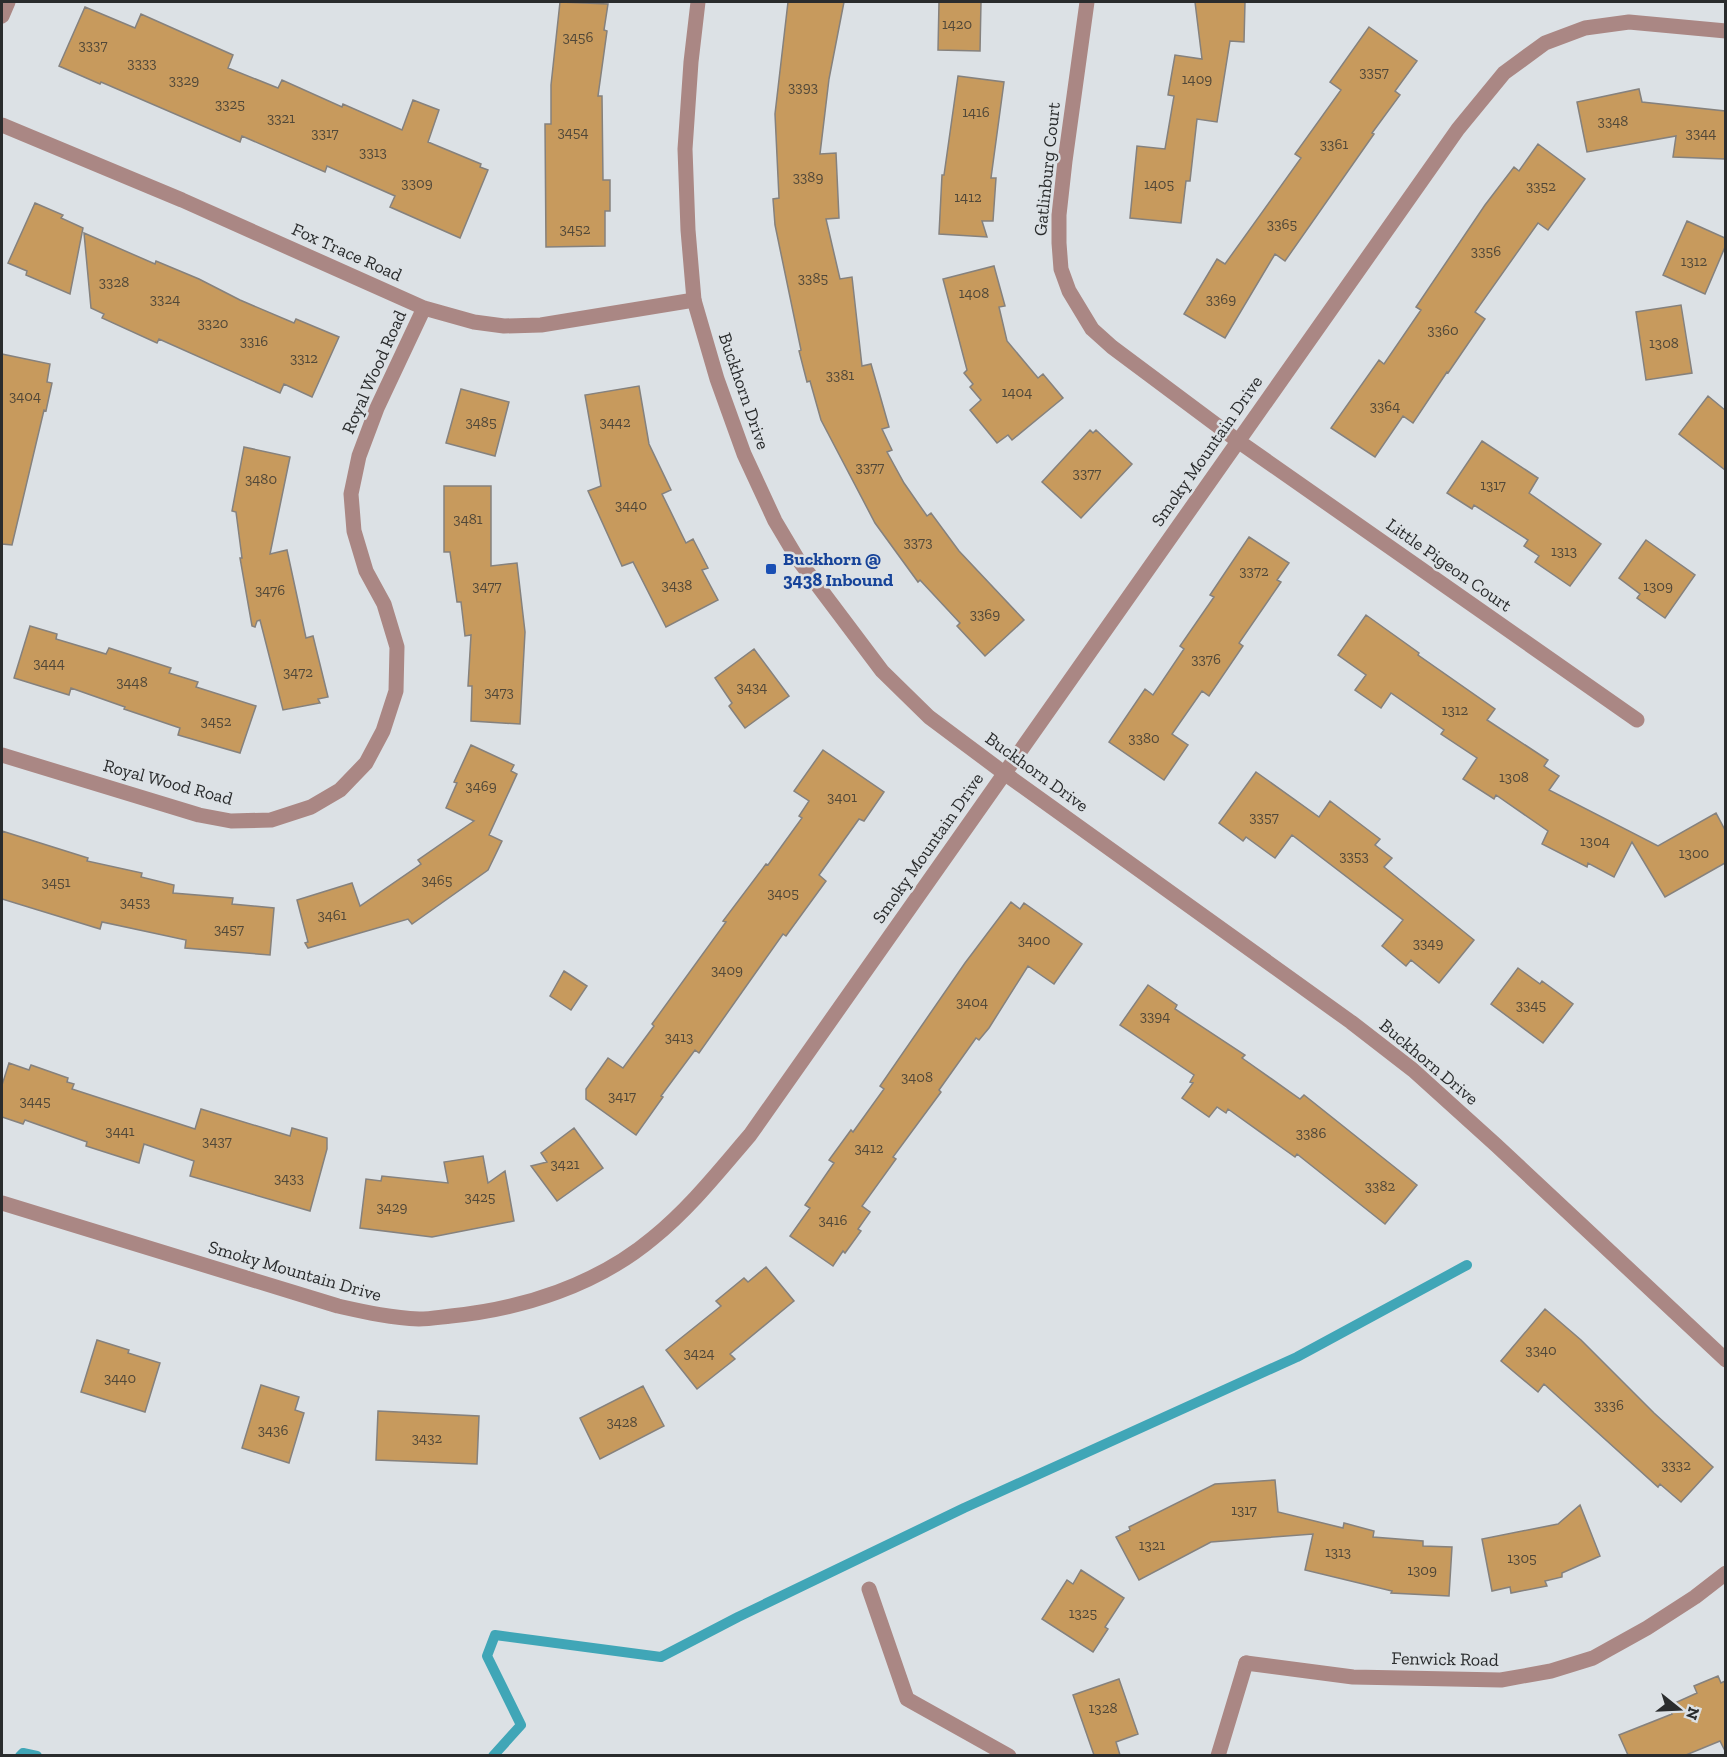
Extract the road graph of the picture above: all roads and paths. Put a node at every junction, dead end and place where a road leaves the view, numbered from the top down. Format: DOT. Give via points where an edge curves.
graph roads {
  1 [pos="8,2"];
  2 [pos="698,2"];
  3 [pos="1087,2"];
  4 [pos="2,16"];
  5 [pos="1725,31"];
  6 [pos="2,125"];
  7 [pos="694,300"];
  8 [pos="424,308"];
  9 [pos="1238,441"];
  10 [pos="1637,720"];
  11 [pos="2,755"];
  12 [pos="1004,773"];
  13 [pos="2,1203"];
  14 [pos="1725,1360"];
  15 [pos="1725,1574"];
  16 [pos="869,1589"];
  17 [pos="1009,1755"];
  18 [pos="1218,1755"];
  1 -- 4 [label="street"];
  2 -- 7 [label="street, Buckhorn Drive" via="685,149"];
  3 -- 9 [label="street, Gatlinburg Court" via="1059,215 1061,269 1092,329"];
  5 -- 9 [label="street, Smoky Mountain Drive" via="1629,22 1585,28 1545,43 1504,73 1458,129"];
  6 -- 8 [label="street, Fox Trace Road"];
  7 -- 8 [label="street, Fox Trace Road" via="514,326 474,322"];
  7 -- 12 [label="street, Buckhorn Drive" via="744,454 796,558 882,671 929,717"];
  8 -- 11 [label="street, Royal Wood Road" via="377,408 359,456 351,494 354,531 363,561 384,604 398,647 396,691 383,731 366,763 340,790 311,807 271,820 231,821"];
  9 -- 10 [label="street, Little Pigeon Court"];
  9 -- 12 [label="street, Smoky Mountain Drive"];
  12 -- 13 [label="street, Smoky Mountain Drive" via="750,1135 695,1200 652,1239 608,1269 563,1290 472,1314 422,1319 386,1317 338,1306"];
  12 -- 14 [label="street, Buckhorn Drive" via="1351,1022 1413,1071"];
  15 -- 18 [label="street, Fenwick Road" via="1647,1628 1593,1658 1531,1675 1501,1680 1353,1677 1245,1663"];
  16 -- 17 [label="street" via="908,1699"];
}
